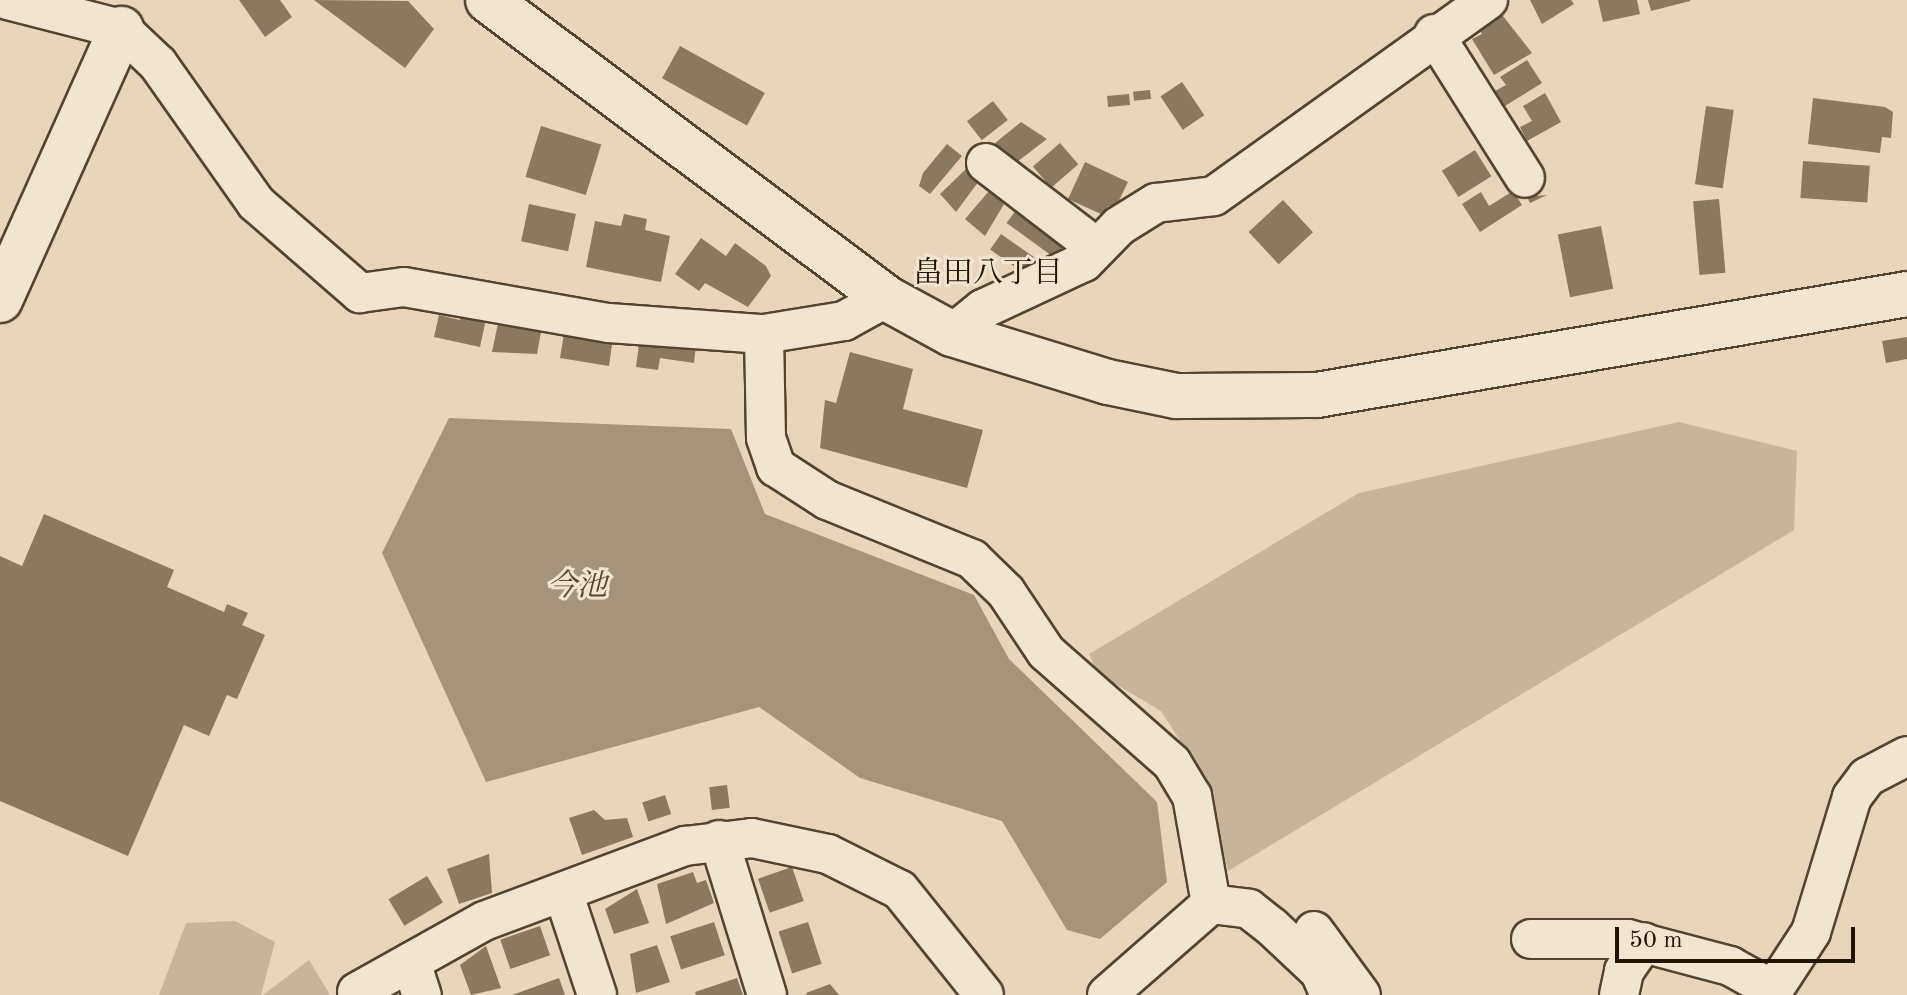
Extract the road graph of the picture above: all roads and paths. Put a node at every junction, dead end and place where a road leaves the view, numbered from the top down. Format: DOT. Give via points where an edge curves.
graph roads {
  1 [pos="8,0"];
  2 [pos="488,0"];
  3 [pos="1488,0"];
  4 [pos="107,15"];
  5 [pos="1434,34"];
  6 [pos="986,163"];
  7 [pos="1525,178"];
  8 [pos="13,236"];
  9 [pos="1097,248"];
  10 [pos="1907,294"];
  11 [pos="886,298"];
  12 [pos="0,300"];
  13 [pos="764,334"];
  14 [pos="952,334"];
  15 [pos="1907,756"];
  16 [pos="719,840"];
  17 [pos="563,892"];
  18 [pos="1211,904"];
  19 [pos="1249,909"];
  20 [pos="1531,939"];
  21 [pos="1644,942"];
  22 [pos="416,978"];
  23 [pos="357,992"];
  24 [pos="1772,992"];
  25 [pos="597,995"];
  26 [pos="767,995"];
  27 [pos="984,995"];
  28 [pos="1107,995"];
  29 [pos="1330,995"];
  30 [pos="1361,995"];
  31 [pos="1619,995"];
  1 -- 4 [label="street"];
  2 -- 11 [label="street"];
  3 -- 5 [label="street"];
  4 -- 8 [label="street"];
  4 -- 13 [label="street" via="158,64 256,203 360,293 404,287 609,323"];
  5 -- 7 [label="street"];
  5 -- 9 [label="street" via="1214,196 1156,203"];
  6 -- 9 [label="street"];
  8 -- 12 [label="street"];
  9 -- 14 [label="street" via="1040,288 983,309"];
  10 -- 14 [label="street" via="1317,395 1250,400 1108,382"];
  11 -- 13 [label="street" via="844,321"];
  11 -- 14 [label="street"];
  13 -- 18 [label="street" via="766,438 776,467 816,495 972,559 1006,592 1046,652 1172,763 1192,796"];
  15 -- 24 [label="street" via="1867,777 1852,797 1811,932"];
  16 -- 17 [label="street"];
  16 -- 26 [label="street"];
  16 -- 27 [label="street" via="790,843 900,890"];
  17 -- 22 [label="street" via="484,921"];
  17 -- 25 [label="street"];
  18 -- 19 [label="street"];
  18 -- 28 [label="street"];
  19 -- 29 [label="street" via="1300,949"];
  19 -- 30 [label="street" via="1299,920 1356,980"];
  20 -- 21 [label="street"];
  21 -- 24 [label="street" via="1730,966"];
  21 -- 31 [label="street" via="1624,971"];
  22 -- 23 [label="street"];
}
